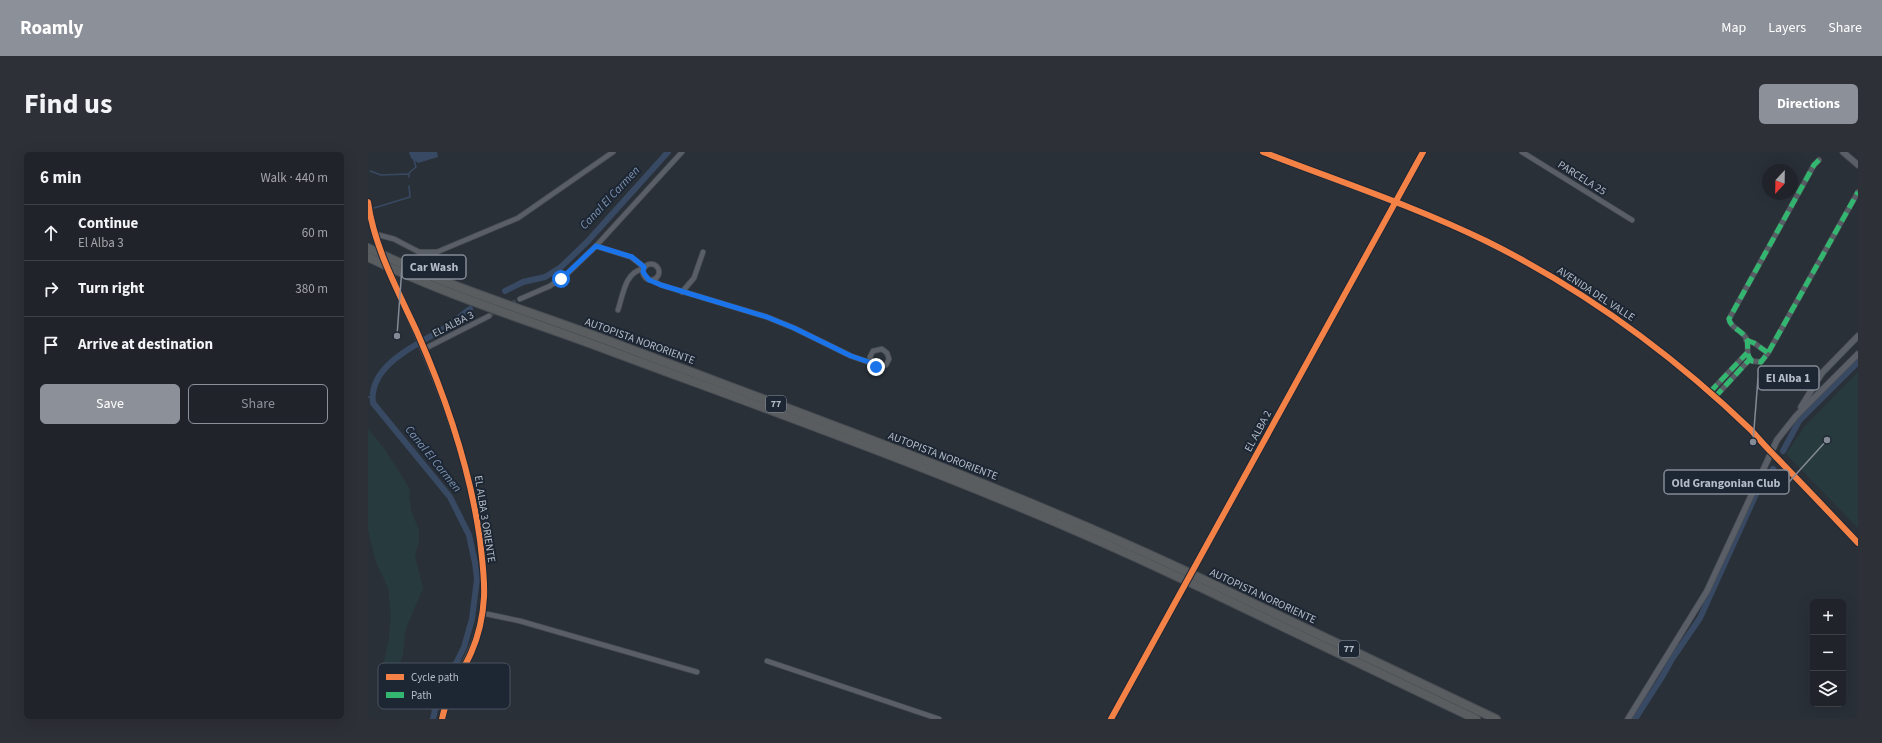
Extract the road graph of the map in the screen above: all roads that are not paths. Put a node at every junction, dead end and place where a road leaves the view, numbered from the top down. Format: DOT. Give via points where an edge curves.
graph roads {
  1 [pos="613,152"];
  2 [pos="682,152"];
  3 [pos="1264,152"];
  4 [pos="1423,152"];
  5 [pos="1522,152"];
  6 [pos="1843,152"];
  7 [pos="1819,160"];
  8 [pos="1858,165"];
  9 [pos="1858,192"];
  10 [pos="368,202"];
  11 [pos="1394,202"];
  12 [pos="1632,220"];
  13 [pos="375,234"];
  14 [pos="378,242"];
  15 [pos="596,246"];
  16 [pos="368,248"];
  17 [pos="703,252"];
  18 [pos="368,257"];
  19 [pos="643,268"];
  20 [pos="393,279"];
  21 [pos="654,281"];
  22 [pos="682,292"];
  23 [pos="520,299"];
  24 [pos="618,310"];
  25 [pos="489,316"];
  26 [pos="1858,336"];
  27 [pos="1746,340"];
  28 [pos="423,347"];
  29 [pos="1748,353"];
  30 [pos="1768,354"];
  31 [pos="1858,354"];
  32 [pos="1750,359"];
  33 [pos="872,363"];
  34 [pos="1710,392"];
  35 [pos="1715,397"];
  36 [pos="1796,416"];
  37 [pos="1770,452"];
  38 [pos="1858,543"];
  39 [pos="1179,572"];
  40 [pos="1200,582"];
  41 [pos="482,613"];
  42 [pos="767,661"];
  43 [pos="465,663"];
  44 [pos="697,672"];
  45 [pos="445,709"];
  46 [pos="442,719"];
  47 [pos="939,719"];
  48 [pos="1111,719"];
  49 [pos="1476,719"];
  50 [pos="1496,719"];
  51 [pos="1628,719"];
  1 -- 13 [label="street" via="518,218 437,252 419,252 394,238"];
  2 -- 15 [label="street"];
  3 -- 11 [label="street, AVENIDA DEL VALLE"];
  4 -- 11 [label="street, EL ALBA 2"];
  5 -- 12 [label="street, PARCELA 25"];
  6 -- 8 [label="street"];
  7 -- 27 [label="street" via="1729,319"];
  9 -- 30 [label="street"];
  10 -- 13 [label="street"];
  11 -- 34 [label="street, AVENIDA DEL VALLE" via="1486,241 1563,284 1651,344"];
  11 -- 48 [label="street, EL ALBA 2"];
  13 -- 14 [label="street"];
  15 -- 19 [label="street" via="632,257"];
  15 -- 23 [label="street" via="556,283"];
  16 -- 39 [label="highway, AUTOPISTA NORORIENTE / 77" via="452,284 624,346 1008,493 1106,534"];
  17 -- 22 [label="street" via="694,278"];
  18 -- 39 [label="highway, AUTOPISTA NORORIENTE / 77" via="455,294 974,488"];
  19 -- 21 [label="street" via="647,278"];
  19 -- 21 [label="street" via="649,264 658,266 659,274"];
  19 -- 24 [label="street" via="630,276"];
  20 -- 28 [label="street, EL ALBA 3 ORIENTE"];
  21 -- 22 [label="street"];
  22 -- 33 [label="street" via="767,317 851,356"];
  25 -- 28 [label="street, EL ALBA 3"];
  26 -- 36 [label="street" via="1822,373"];
  27 -- 29 [label="street"];
  27 -- 30 [label="street"];
  28 -- 41 [label="street, EL ALBA 3 ORIENTE" via="459,446 473,499 483,573"];
  29 -- 32 [label="street"];
  29 -- 34 [label="street"];
  30 -- 32 [label="street" via="1759,362"];
  31 -- 36 [label="street"];
  32 -- 35 [label="street"];
  33 -- 33 [label="street" via="876,367 886,365 889,359 887,353 879,349 873,351 870,357"];
  34 -- 35 [label="street, AVENIDA DEL VALLE"];
  35 -- 37 [label="street, AVENIDA DEL VALLE"];
  36 -- 37 [label="street"];
  37 -- 38 [label="street, AVENIDA DEL VALLE"];
  37 -- 51 [label="street" via="1707,591"];
  39 -- 40 [label="highway, AUTOPISTA NORORIENTE / 77, bridge"];
  40 -- 49 [label="highway, AUTOPISTA NORORIENTE / 77"];
  40 -- 50 [label="highway, AUTOPISTA NORORIENTE / 77"];
  41 -- 43 [label="street, EL ALBA 3 ORIENTE" via="475,642"];
  41 -- 44 [label="street" via="520,621"];
  42 -- 47 [label="street"];
  45 -- 46 [label="street, EL ALBA 3 ORIENTE"];
}
